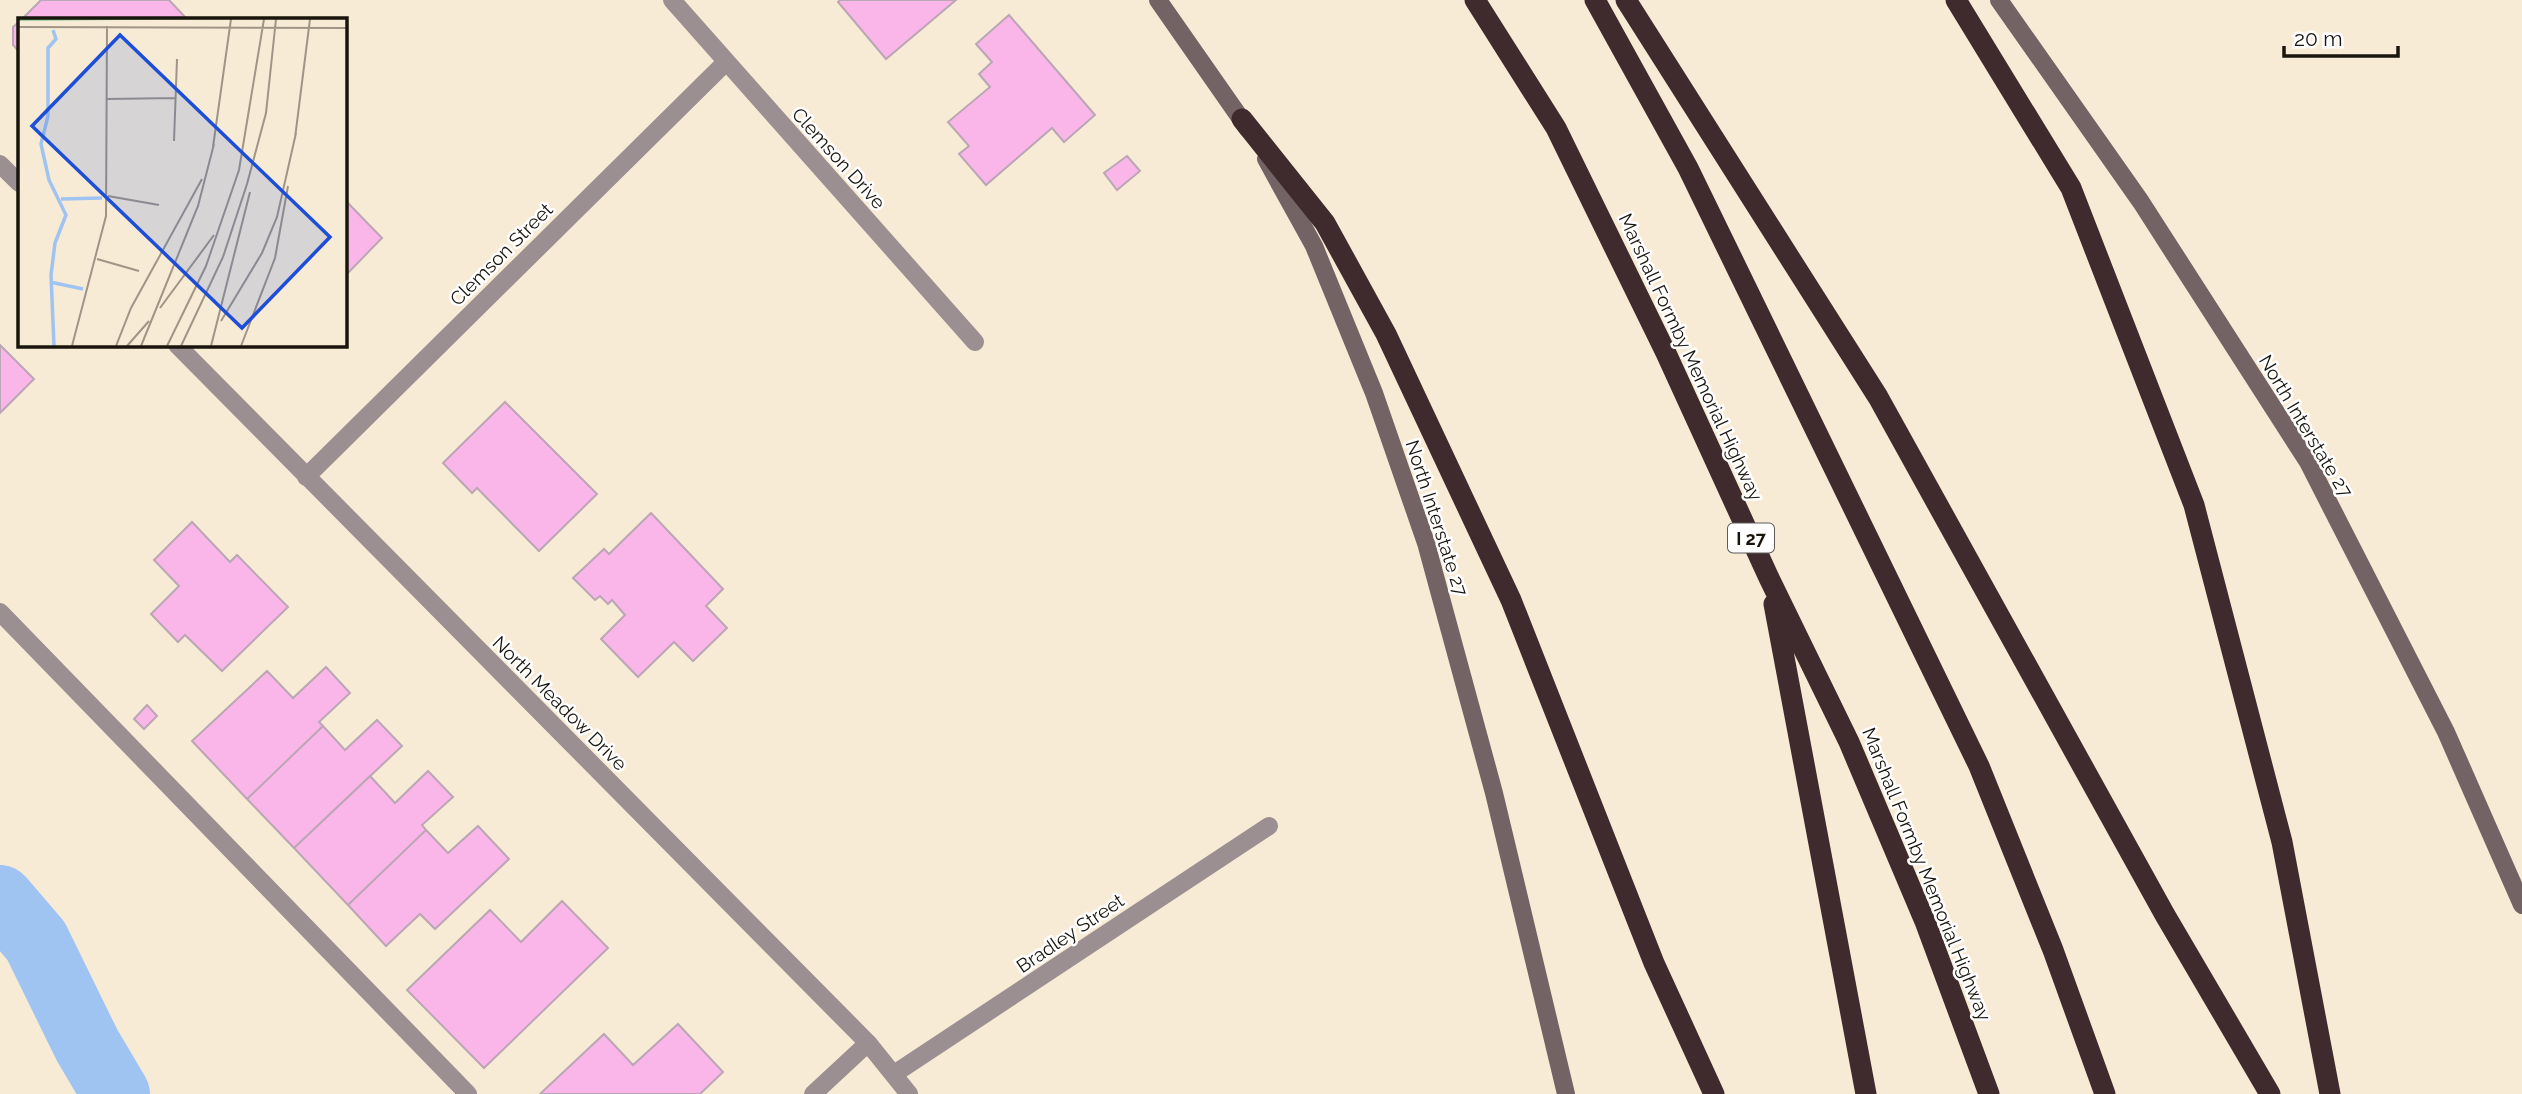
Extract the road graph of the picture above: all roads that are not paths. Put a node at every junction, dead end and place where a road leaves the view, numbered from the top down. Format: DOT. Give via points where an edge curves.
graph roads {
  1 [pos="672,0"];
  2 [pos="1158,0"];
  3 [pos="1475,0"];
  4 [pos="1595,0"];
  5 [pos="1626,0"];
  6 [pos="1956,0"];
  7 [pos="1998,0"];
  8 [pos="726,62"];
  9 [pos="1242,119"];
  10 [pos="0,163"];
  11 [pos="18,182"];
  12 [pos="975,342"];
  13 [pos="178,346"];
  14 [pos="306,477"];
  15 [pos="1769,578"];
  16 [pos="0,612"];
  17 [pos="1269,826"];
  18 [pos="2522,905"];
  19 [pos="868,1043"];
  20 [pos="894,1074"];
  21 [pos="468,1094"];
  22 [pos="813,1094"];
  23 [pos="909,1094"];
  24 [pos="1566,1094"];
  25 [pos="1714,1094"];
  26 [pos="1866,1094"];
  27 [pos="1989,1094"];
  28 [pos="2105,1094"];
  29 [pos="2270,1094"];
  30 [pos="2330,1094"];
  1 -- 8 [label="street, Clemson Drive"];
  2 -- 9 [label="main road, North Interstate 27"];
  3 -- 15 [label="highway, Marshall Formby Memorial Highway / I 27" via="1556,128"];
  4 -- 28 [label="highway" via="1688,168 1979,766"];
  5 -- 29 [label="highway" via="1878,397 2165,915"];
  6 -- 30 [label="highway" via="2071,188 2194,505 2282,842"];
  7 -- 18 [label="main road, North Interstate 27" via="2141,202 2308,461 2446,732"];
  8 -- 12 [label="street, Clemson Drive"];
  8 -- 14 [label="street, Clemson Street"];
  9 -- 24 [label="main road, North Interstate 27" via="1314,246 1374,393 1426,543 1494,793"];
  9 -- 25 [label="highway" via="1325,223 1386,334 1511,600 1654,963"];
  10 -- 11 [label="street"];
  13 -- 14 [label="street, North Meadow Drive"];
  14 -- 19 [label="street, North Meadow Drive"];
  15 -- 26 [label="highway"];
  15 -- 27 [label="highway, Marshall Formby Memorial Highway / I 27" via="1849,741 1926,924"];
  16 -- 21 [label="street"];
  17 -- 20 [label="street, Bradley Street"];
  19 -- 20 [label="street, North Meadow Drive"];
  19 -- 22 [label="street"];
  20 -- 23 [label="street, North Meadow Drive"];
}
